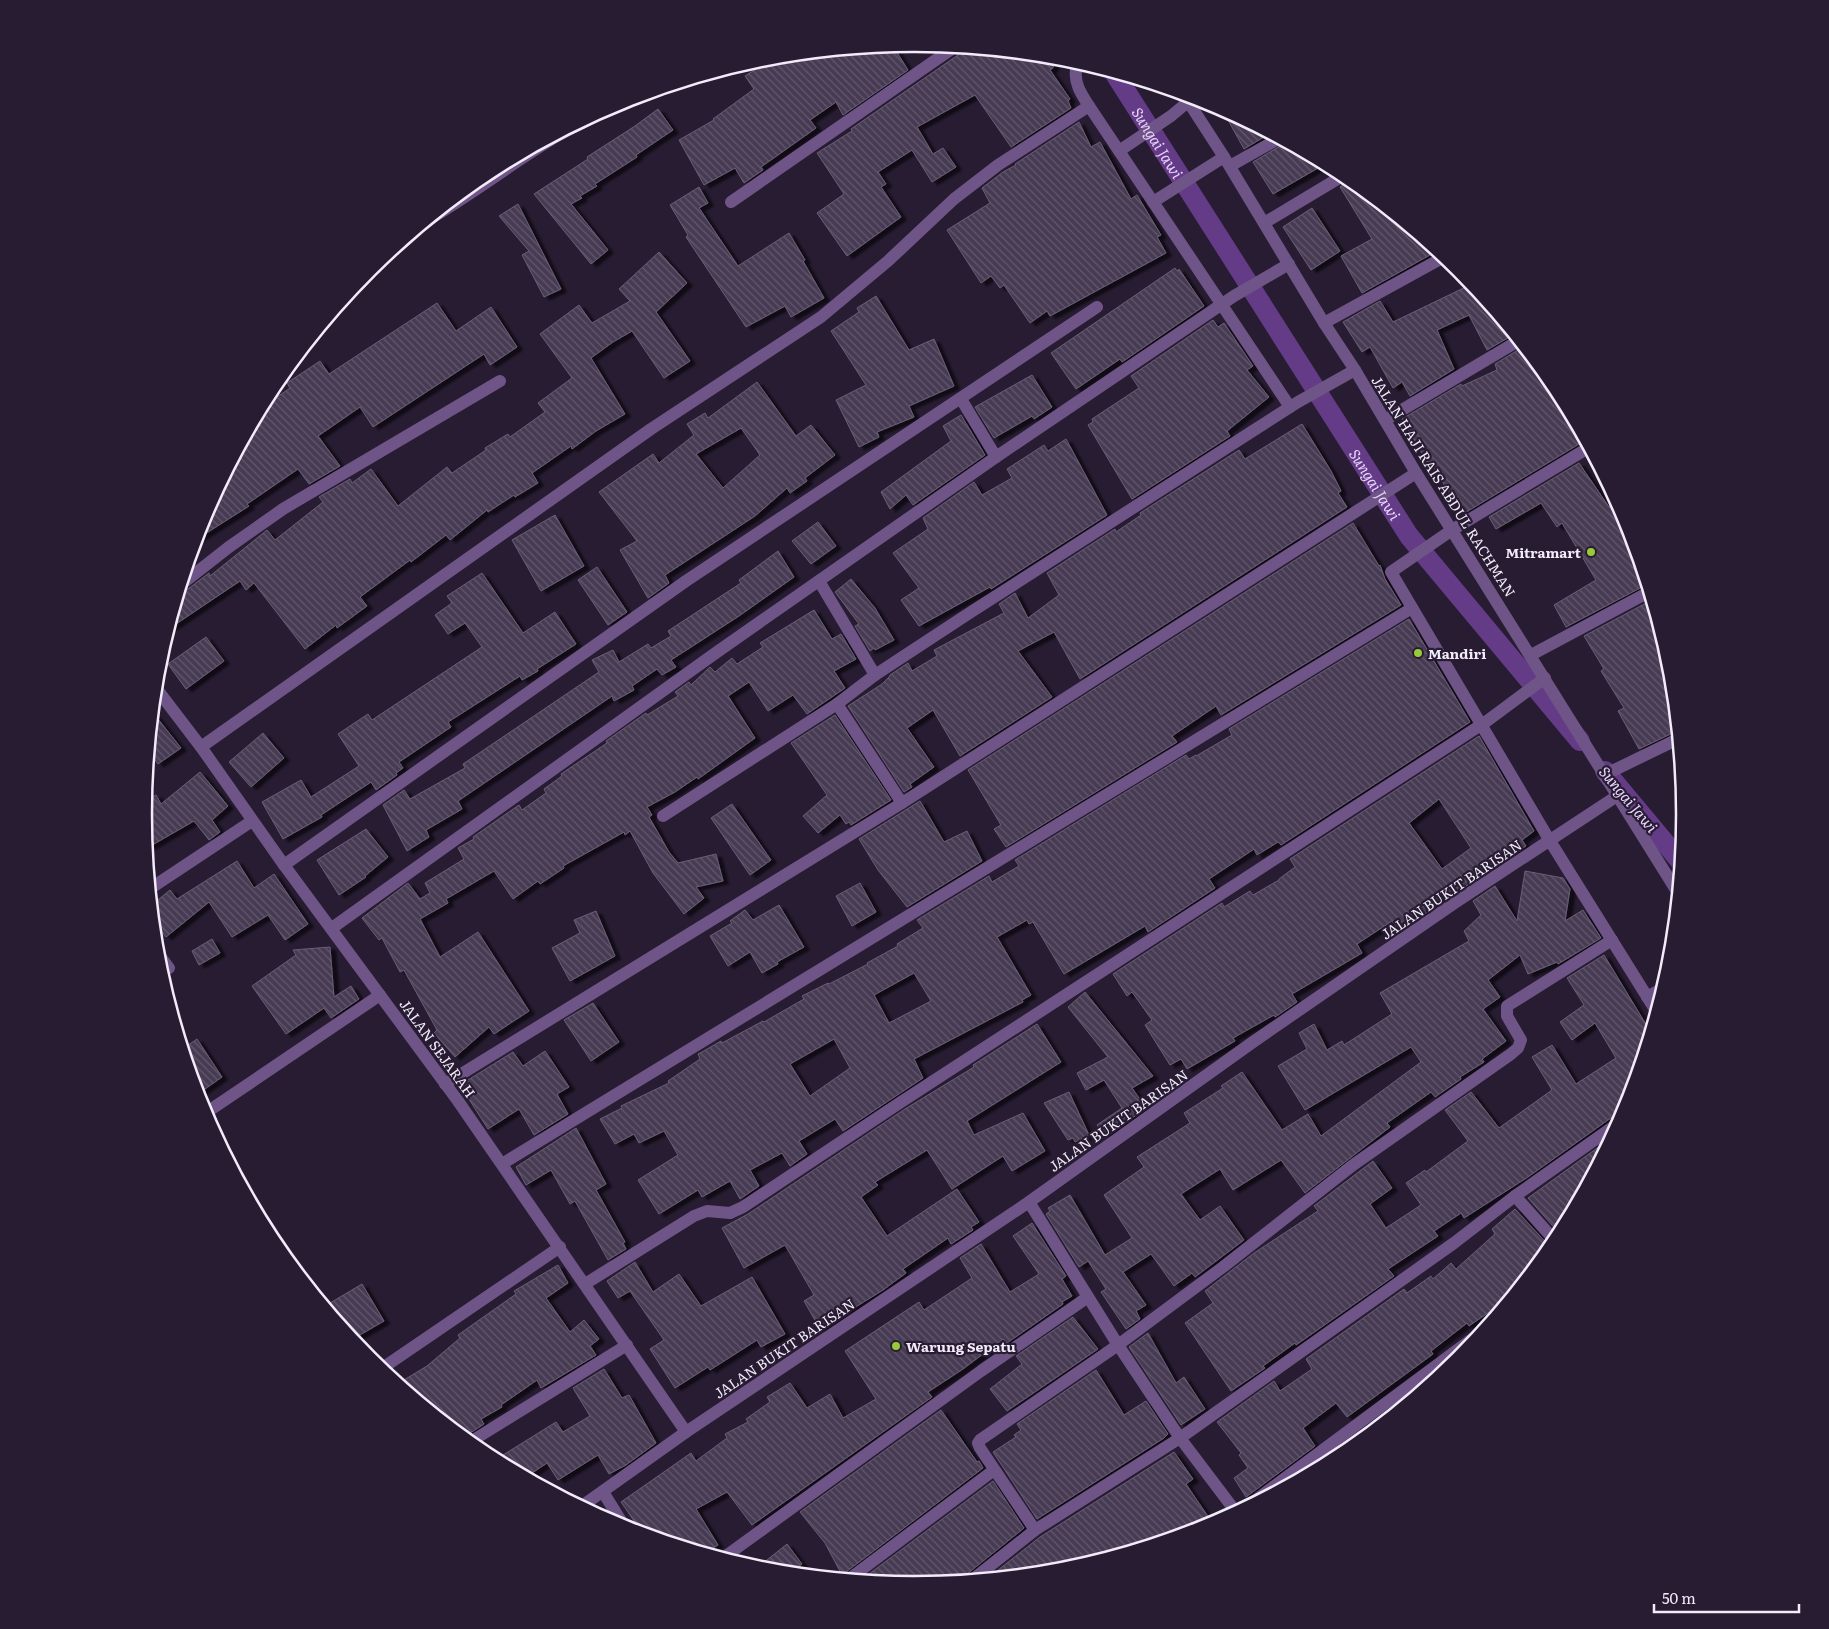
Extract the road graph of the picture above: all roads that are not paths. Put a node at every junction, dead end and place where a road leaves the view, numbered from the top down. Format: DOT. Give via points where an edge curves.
graph roads {
  1 [pos="945,53"];
  2 [pos="1076,70"];
  3 [pos="1183,102"];
  4 [pos="1191,105"];
  5 [pos="1089,106"];
  6 [pos="1272,142"];
  7 [pos="1119,151"];
  8 [pos="1227,162"];
  9 [pos="1336,180"];
  10 [pos="1158,199"];
  11 [pos="731,202"];
  12 [pos="1264,223"];
  13 [pos="1437,261"];
  14 [pos="1289,264"];
  15 [pos="1221,305"];
  16 [pos="1098,307"];
  17 [pos="1324,323"];
  18 [pos="1513,343"];
  19 [pos="1355,370"];
  20 [pos="500,380"];
  21 [pos="961,399"];
  22 [pos="1294,405"];
  23 [pos="1385,420"];
  24 [pos="1583,451"];
  25 [pos="996,457"];
  26 [pos="1416,473"];
  27 [pos="1452,530"];
  28 [pos="190,578"];
  29 [pos="819,580"];
  30 [pos="1644,594"];
  31 [pos="1412,608"];
  32 [pos="1531,655"];
  33 [pos="875,674"];
  34 [pos="1545,678"];
  35 [pos="162,696"];
  36 [pos="837,704"];
  37 [pos="1484,723"];
  38 [pos="1673,742"];
  39 [pos="201,746"];
  40 [pos="1604,774"];
  41 [pos="1617,796"];
  42 [pos="902,803"];
  43 [pos="663,816"];
  44 [pos="252,820"];
  45 [pos="1550,841"];
  46 [pos="284,865"];
  47 [pos="156,885"];
  48 [pos="1673,885"];
  49 [pos="332,928"];
  50 [pos="1612,940"];
  51 [pos="1655,993"];
  52 [pos="380,995"];
  53 [pos="1647,997"];
  54 [pos="1652,1005"];
  55 [pos="445,1084"];
  56 [pos="213,1108"];
  57 [pos="1607,1131"];
  58 [pos="502,1164"];
  59 [pos="1515,1196"];
  60 [pos="1029,1202"];
  61 [pos="1550,1235"];
  62 [pos="560,1247"];
  63 [pos="585,1284"];
  64 [pos="1088,1297"];
  65 [pos="627,1345"];
  66 [pos="1118,1345"];
  67 [pos="1453,1353"];
  68 [pos="388,1364"];
  69 [pos="686,1432"];
  70 [pos="477,1438"];
  71 [pos="1180,1438"];
  72 [pos="994,1470"];
  73 [pos="1276,1484"];
  74 [pos="603,1492"];
  75 [pos="587,1502"];
  76 [pos="1232,1507"];
  77 [pos="618,1516"];
  78 [pos="1035,1530"];
  79 [pos="729,1554"];
  80 [pos="980,1573"];
  81 [pos="856,1574"];
  1 -- 11 [label="street"];
  2 -- 5 [label="street" via="1078,87"];
  3 -- 7 [label="street" via="1171,116"];
  4 -- 8 [label="street, JALAN HAJI RAIS ABDUL RACHMAN"];
  5 -- 7 [label="street"];
  5 -- 39 [label="street" via="954,198 881,267 821,317 651,429"];
  6 -- 8 [label="street"];
  7 -- 10 [label="street"];
  8 -- 10 [label="street" via="1202,172"];
  8 -- 12 [label="street, JALAN HAJI RAIS ABDUL RACHMAN"];
  9 -- 12 [label="street"];
  10 -- 15 [label="street"];
  12 -- 14 [label="street, JALAN HAJI RAIS ABDUL RACHMAN"];
  13 -- 17 [label="street"];
  14 -- 15 [label="street"];
  14 -- 17 [label="street, JALAN HAJI RAIS ABDUL RACHMAN"];
  15 -- 22 [label="street"];
  15 -- 25 [label="street"];
  16 -- 21 [label="street"];
  17 -- 19 [label="street, JALAN HAJI RAIS ABDUL RACHMAN"];
  18 -- 23 [label="street"];
  19 -- 22 [label="street"];
  19 -- 23 [label="street, JALAN HAJI RAIS ABDUL RACHMAN"];
  20 -- 28 [label="street" via="283,509"];
  21 -- 25 [label="street"];
  21 -- 46 [label="street" via="686,581"];
  22 -- 33 [label="street"];
  23 -- 26 [label="street, JALAN HAJI RAIS ABDUL RACHMAN"];
  24 -- 27 [label="street"];
  25 -- 29 [label="street"];
  26 -- 27 [label="street, JALAN HAJI RAIS ABDUL RACHMAN"];
  26 -- 42 [label="street"];
  27 -- 31 [label="street" via="1395,570"];
  27 -- 32 [label="street, JALAN HAJI RAIS ABDUL RACHMAN"];
  29 -- 33 [label="street"];
  29 -- 49 [label="street"];
  30 -- 32 [label="street"];
  31 -- 37 [label="street"];
  31 -- 58 [label="street"];
  32 -- 34 [label="street, JALAN HAJI RAIS ABDUL RACHMAN"];
  33 -- 36 [label="street"];
  34 -- 37 [label="street"];
  34 -- 40 [label="street, JALAN HAJI RAIS ABDUL RACHMAN"];
  35 -- 39 [label="street, JALAN SEJARAH"];
  36 -- 42 [label="street"];
  36 -- 43 [label="street"];
  37 -- 45 [label="street"];
  37 -- 63 [label="street" via="756,1199 730,1213 707,1212 694,1216"];
  38 -- 40 [label="street"];
  39 -- 44 [label="street, JALAN SEJARAH"];
  40 -- 41 [label="street, JALAN HAJI RAIS ABDUL RACHMAN"];
  41 -- 45 [label="street, JALAN BUKIT BARISAN"];
  41 -- 48 [label="street, JALAN HAJI RAIS ABDUL RACHMAN"];
  42 -- 55 [label="street"];
  44 -- 46 [label="street, JALAN SEJARAH"];
  44 -- 47 [label="street"];
  45 -- 50 [label="street"];
  45 -- 60 [label="street, JALAN BUKIT BARISAN" via="1253,1042"];
  46 -- 49 [label="street, JALAN SEJARAH"];
  49 -- 52 [label="street, JALAN SEJARAH"];
  50 -- 53 [label="street"];
  50 -- 66 [label="street" via="1507,1006 1507,1016 1521,1040 1511,1054 1353,1165"];
  51 -- 53 [label="street"];
  52 -- 55 [label="street, JALAN SEJARAH"];
  52 -- 56 [label="street"];
  53 -- 54 [label="street"];
  55 -- 58 [label="street, JALAN SEJARAH"];
  57 -- 59 [label="street"];
  58 -- 62 [label="street, JALAN SEJARAH"];
  59 -- 61 [label="street"];
  59 -- 71 [label="street"];
  60 -- 64 [label="street"];
  60 -- 69 [label="street, JALAN BUKIT BARISAN"];
  62 -- 63 [label="street, JALAN SEJARAH"];
  62 -- 68 [label="street"];
  63 -- 65 [label="street, JALAN SEJARAH"];
  64 -- 66 [label="street"];
  64 -- 79 [label="street" via="981,1370"];
  65 -- 69 [label="street, JALAN SEJARAH"];
  65 -- 70 [label="street"];
  66 -- 71 [label="street"];
  66 -- 72 [label="street" via="980,1440 980,1448"];
  67 -- 73 [label="street"];
  69 -- 74 [label="street, JALAN BUKIT BARISAN"];
  71 -- 76 [label="street"];
  71 -- 78 [label="street"];
  72 -- 78 [label="street"];
  72 -- 81 [label="street"];
  74 -- 75 [label="street, JALAN BUKIT BARISAN"];
  74 -- 77 [label="street"];
  78 -- 80 [label="street"];
}
